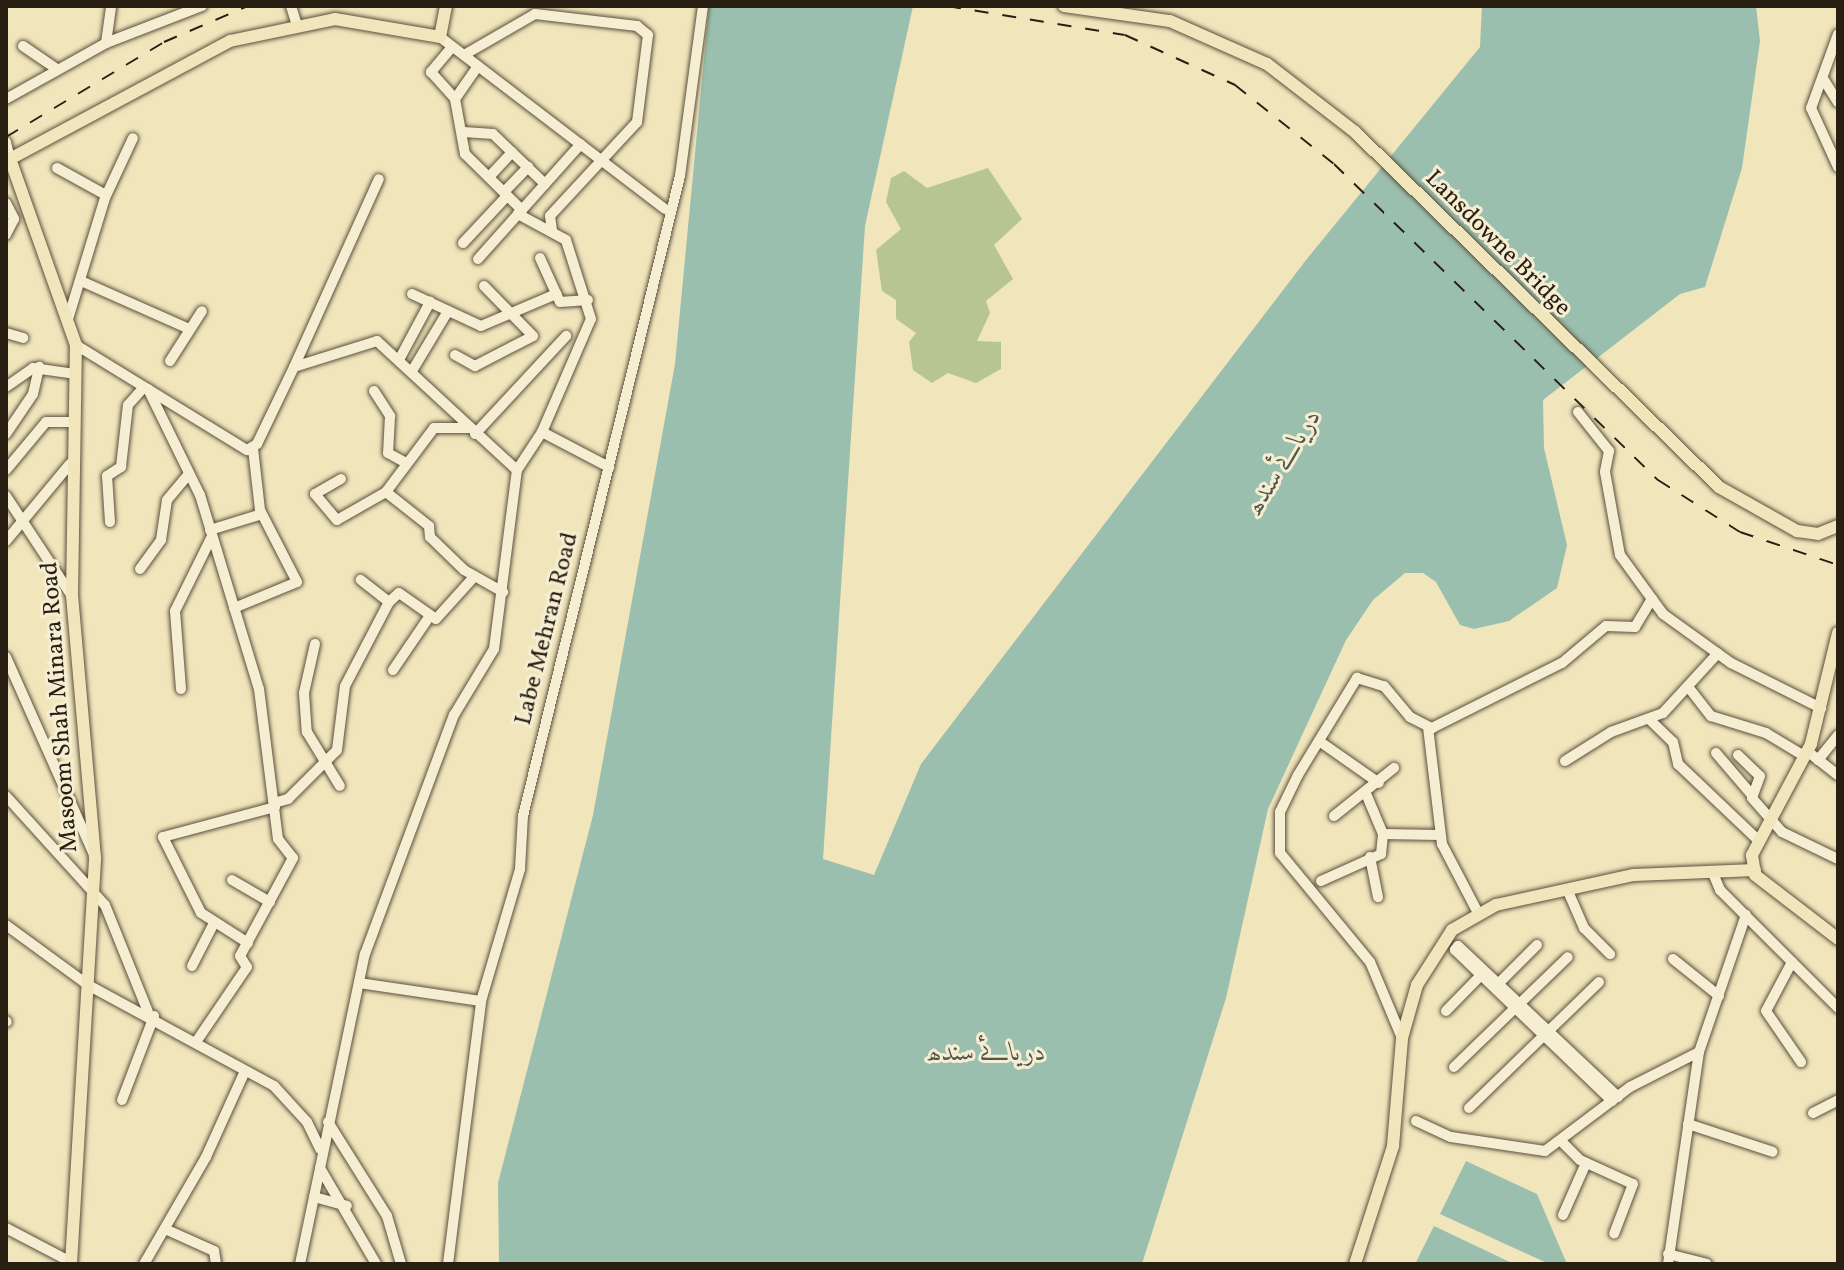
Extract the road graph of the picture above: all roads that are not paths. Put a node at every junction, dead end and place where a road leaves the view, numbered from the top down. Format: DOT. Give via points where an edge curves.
graph roads {
  1 [pos="111,6"];
  2 [pos="202,6"];
  3 [pos="291,6"];
  4 [pos="446,6"];
  5 [pos="703,6"];
  6 [pos="1064,6"];
  7 [pos="538,10"];
  8 [pos="296,22"];
  9 [pos="1838,34"];
  10 [pos="440,37"];
  11 [pos="106,43"];
  12 [pos="23,46"];
  13 [pos="452,47"];
  14 [pos="464,55"];
  15 [pos="478,66"];
  16 [pos="58,70"];
  17 [pos="1824,80"];
  18 [pos="6,99"];
  19 [pos="455,99"];
  20 [pos="1838,102"];
  21 [pos="464,132"];
  22 [pos="133,138"];
  23 [pos="6,142"];
  24 [pos="581,144"];
  25 [pos="512,152"];
  26 [pos="599,158"];
  27 [pos="10,159"];
  28 [pos="528,167"];
  29 [pos="1838,167"];
  30 [pos="57,168"];
  31 [pos="489,177"];
  32 [pos="379,179"];
  33 [pos="545,184"];
  34 [pos="21,190"];
  35 [pos="506,194"];
  36 [pos="106,195"];
  37 [pos="6,200"];
  38 [pos="665,209"];
  39 [pos="520,212"];
  40 [pos="552,231"];
  41 [pos="6,235"];
  42 [pos="463,243"];
  43 [pos="540,258"];
  44 [pos="478,259"];
  45 [pos="81,281"];
  46 [pos="484,286"];
  47 [pos="412,294"];
  48 [pos="556,294"];
  49 [pos="588,300"];
  50 [pos="430,302"];
  51 [pos="202,311"];
  52 [pos="448,311"];
  53 [pos="510,315"];
  54 [pos="68,319"];
  55 [pos="187,328"];
  56 [pos="6,333"];
  57 [pos="566,336"];
  58 [pos="23,338"];
  59 [pos="76,345"];
  60 [pos="455,355"];
  61 [pos="400,358"];
  62 [pos="170,361"];
  63 [pos="39,367"];
  64 [pos="294,367"];
  65 [pos="412,371"];
  66 [pos="75,374"];
  67 [pos="6,387"];
  68 [pos="146,388"];
  69 [pos="374,391"];
  70 [pos="1578,412"];
  71 [pos="72,422"];
  72 [pos="472,431"];
  73 [pos="542,432"];
  74 [pos="6,434"];
  75 [pos="253,449"];
  76 [pos="406,463"];
  77 [pos="70,464"];
  78 [pos="609,467"];
  79 [pos="6,470"];
  80 [pos="517,470"];
  81 [pos="189,474"];
  82 [pos="341,479"];
  83 [pos="386,492"];
  84 [pos="6,496"];
  85 [pos="262,514"];
  86 [pos="21,520"];
  87 [pos="110,522"];
  88 [pos="1838,526"];
  89 [pos="211,533"];
  90 [pos="6,541"];
  91 [pos="140,569"];
  92 [pos="474,577"];
  93 [pos="361,580"];
  94 [pos="503,592"];
  95 [pos="72,596"];
  96 [pos="1652,599"];
  97 [pos="389,602"];
  98 [pos="234,608"];
  99 [pos="429,617"];
  100 [pos="1838,633"];
  101 [pos="315,644"];
  102 [pos="1718,653"];
  103 [pos="6,657"];
  104 [pos="393,670"];
  105 [pos="1689,688"];
  106 [pos="181,689"];
  107 [pos="1821,708"];
  108 [pos="1651,721"];
  109 [pos="1428,727"];
  110 [pos="1838,735"];
  111 [pos="1319,741"];
  112 [pos="1716,753"];
  113 [pos="1738,755"];
  114 [pos="1810,756"];
  115 [pos="1565,761"];
  116 [pos="325,765"];
  117 [pos="1394,768"];
  118 [pos="1838,775"];
  119 [pos="1379,783"];
  120 [pos="340,786"];
  121 [pos="1751,794"];
  122 [pos="6,796"];
  123 [pos="1367,796"];
  124 [pos="274,805"];
  125 [pos="1334,816"];
  126 [pos="1768,817"];
  127 [pos="1383,834"];
  128 [pos="1440,835"];
  129 [pos="1757,839"];
  130 [pos="1370,857"];
  131 [pos="95,858"];
  132 [pos="1838,859"];
  133 [pos="1755,870"];
  134 [pos="1712,871"];
  135 [pos="232,880"];
  136 [pos="1321,881"];
  137 [pos="93,888"];
  138 [pos="1567,889"];
  139 [pos="1378,897"];
  140 [pos="270,902"];
  141 [pos="1478,913"];
  142 [pos="1746,915"];
  143 [pos="214,923"];
  144 [pos="7,927"];
  145 [pos="1838,939"];
  146 [pos="248,943"];
  147 [pos="1537,945"];
  148 [pos="1610,954"];
  149 [pos="1568,957"];
  150 [pos="1673,959"];
  151 [pos="1792,962"];
  152 [pos="192,966"];
  153 [pos="1481,975"];
  154 [pos="1599,982"];
  155 [pos="359,983"];
  156 [pos="88,985"];
  157 [pos="1496,986"];
  158 [pos="1719,996"];
  159 [pos="481,1001"];
  160 [pos="1518,1006"];
  161 [pos="1838,1008"];
  162 [pos="1446,1011"];
  163 [pos="151,1014"];
  164 [pos="1546,1033"];
  165 [pos="1402,1038"];
  166 [pos="196,1042"];
  167 [pos="1699,1052"];
  168 [pos="1801,1062"];
  169 [pos="1454,1067"];
  170 [pos="245,1071"];
  171 [pos="1615,1099"];
  172 [pos="122,1100"];
  173 [pos="1838,1100"];
  174 [pos="1469,1108"];
  175 [pos="1813,1113"];
  176 [pos="1416,1121"];
  177 [pos="328,1122"];
  178 [pos="1688,1124"];
  179 [pos="1563,1143"];
  180 [pos="320,1149"];
  181 [pos="1773,1152"];
  182 [pos="1586,1163"];
  183 [pos="320,1168"];
  184 [pos="314,1197"];
  185 [pos="348,1206"];
  186 [pos="1563,1215"];
  187 [pos="6,1229"];
  188 [pos="165,1229"];
  189 [pos="1614,1234"];
  190 [pos="1668,1259"];
  191 [pos="71,1263"];
  192 [pos="144,1264"];
  193 [pos="216,1264"];
  194 [pos="300,1264"];
  195 [pos="376,1264"];
  196 [pos="401,1264"];
  197 [pos="448,1264"];
  198 [pos="1355,1264"];
  199 [pos="1707,1264"];
  1 -- 11 [label="street"];
  2 -- 11 [label="street"];
  3 -- 8 [label="street"];
  4 -- 10 [label="main road"];
  5 -- 78 [label="street, Labe Mehran Road" via="680,176"];
  6 -- 88 [label="main road, Lansdowne Bridge" via="1170,21 1267,64 1355,132 1609,386 1719,487 1797,531 1818,534"];
  7 -- 14 [label="street"];
  7 -- 26 [label="street" via="637,26 648,35 637,122"];
  8 -- 10 [label="main road" via="335,19"];
  8 -- 27 [label="main road" via="230,41"];
  9 -- 17 [label="street"];
  10 -- 13 [label="street"];
  11 -- 16 [label="street"];
  12 -- 16 [label="street"];
  13 -- 14 [label="street"];
  13 -- 19 [label="street" via="431,72"];
  14 -- 15 [label="street"];
  15 -- 19 [label="street"];
  15 -- 24 [label="street"];
  16 -- 18 [label="street"];
  17 -- 20 [label="street"];
  17 -- 29 [label="street" via="1811,108"];
  19 -- 21 [label="street"];
  21 -- 25 [label="street" via="493,134"];
  21 -- 31 [label="street" via="465,154"];
  22 -- 36 [label="street"];
  23 -- 27 [label="street"];
  24 -- 26 [label="street"];
  24 -- 33 [label="street"];
  25 -- 28 [label="street"];
  25 -- 31 [label="street"];
  26 -- 38 [label="street"];
  26 -- 40 [label="street" via="550,216"];
  27 -- 34 [label="main road, Masoom Shah Minara Road"];
  28 -- 33 [label="street"];
  28 -- 35 [label="street"];
  30 -- 36 [label="street"];
  31 -- 35 [label="street"];
  32 -- 64 [label="street"];
  33 -- 39 [label="street"];
  34 -- 37 [label="street"];
  34 -- 54 [label="main road, Masoom Shah Minara Road"];
  35 -- 39 [label="street"];
  35 -- 42 [label="street"];
  36 -- 45 [label="street"];
  37 -- 41 [label="street" via="14,219"];
  39 -- 40 [label="street"];
  39 -- 44 [label="street"];
  40 -- 49 [label="street" via="569,245"];
  43 -- 48 [label="street"];
  45 -- 54 [label="street"];
  45 -- 55 [label="street"];
  46 -- 53 [label="street"];
  47 -- 50 [label="street"];
  48 -- 49 [label="street" via="565,305"];
  48 -- 53 [label="street"];
  49 -- 73 [label="street" via="587,335"];
  50 -- 52 [label="street"];
  50 -- 61 [label="street"];
  51 -- 55 [label="street"];
  52 -- 53 [label="street" via="481,326"];
  52 -- 65 [label="street"];
  53 -- 60 [label="street" via="533,336 519,349 475,366"];
  54 -- 59 [label="main road, Masoom Shah Minara Road"];
  55 -- 62 [label="street"];
  56 -- 58 [label="street"];
  57 -- 72 [label="street"];
  59 -- 66 [label="main road, Masoom Shah Minara Road"];
  59 -- 68 [label="street"];
  61 -- 64 [label="street" via="368,340"];
  61 -- 65 [label="street"];
  63 -- 66 [label="street"];
  63 -- 67 [label="street"];
  63 -- 74 [label="street" via="33,394"];
  64 -- 75 [label="street"];
  65 -- 72 [label="street"];
  66 -- 71 [label="main road, Masoom Shah Minara Road"];
  68 -- 75 [label="street"];
  68 -- 81 [label="street"];
  68 -- 87 [label="street" via="128,405 121,467 107,476"];
  69 -- 76 [label="street" via="390,416 388,453"];
  70 -- 96 [label="street" via="1608,447 1608,496 1620,555"];
  71 -- 77 [label="main road, Masoom Shah Minara Road"];
  71 -- 79 [label="street" via="46,422"];
  72 -- 76 [label="street" via="434,428"];
  72 -- 80 [label="street"];
  73 -- 78 [label="street"];
  73 -- 80 [label="street"];
  75 -- 85 [label="street"];
  76 -- 83 [label="street"];
  77 -- 86 [label="street"];
  77 -- 95 [label="main road, Masoom Shah Minara Road"];
  78 -- 159 [label="street, Labe Mehran Road" via="523,816 520,869"];
  80 -- 94 [label="street"];
  81 -- 89 [label="street"];
  81 -- 91 [label="street" via="167,500 161,540"];
  82 -- 83 [label="street" via="315,494 329,518 358,513"];
  83 -- 92 [label="street"];
  84 -- 86 [label="street"];
  85 -- 89 [label="street"];
  85 -- 98 [label="street" via="297,582"];
  86 -- 90 [label="street"];
  86 -- 95 [label="street"];
  89 -- 98 [label="street"];
  89 -- 106 [label="street" via="175,611"];
  92 -- 94 [label="street"];
  92 -- 99 [label="street" via="442,614"];
  93 -- 97 [label="street"];
  94 -- 155 [label="street" via="494,649 454,715"];
  95 -- 131 [label="main road, Masoom Shah Minara Road"];
  96 -- 102 [label="street"];
  96 -- 109 [label="street" via="1635,627 1606,626 1562,663"];
  97 -- 99 [label="street" via="399,593"];
  97 -- 116 [label="street" via="345,686 337,750"];
  98 -- 124 [label="street" via="259,689"];
  99 -- 104 [label="street"];
  100 -- 107 [label="main road"];
  101 -- 116 [label="street" via="304,714"];
  102 -- 105 [label="street"];
  102 -- 107 [label="street"];
  103 -- 131 [label="street"];
  105 -- 108 [label="street"];
  105 -- 114 [label="street" via="1711,716 1766,733"];
  107 -- 114 [label="main road"];
  108 -- 115 [label="street" via="1611,732"];
  108 -- 129 [label="street" via="1673,742 1678,764"];
  109 -- 111 [label="street" via="1384,686 1362,677"];
  109 -- 128 [label="street"];
  110 -- 114 [label="street"];
  111 -- 119 [label="street"];
  111 -- 165 [label="street" via="1284,798 1280,853 1370,962"];
  112 -- 121 [label="street"];
  113 -- 121 [label="street" via="1760,776"];
  114 -- 118 [label="street"];
  114 -- 126 [label="main road"];
  116 -- 120 [label="street"];
  116 -- 124 [label="street"];
  117 -- 119 [label="street"];
  119 -- 123 [label="street"];
  121 -- 126 [label="street"];
  122 -- 137 [label="street"];
  123 -- 125 [label="street"];
  123 -- 127 [label="street"];
  124 -- 140 [label="street" via="278,839 293,858"];
  124 -- 143 [label="street" via="163,837 201,913"];
  126 -- 129 [label="main road"];
  126 -- 132 [label="street" via="1793,842"];
  127 -- 128 [label="street"];
  127 -- 130 [label="street" via="1381,854"];
  128 -- 141 [label="street"];
  129 -- 133 [label="main road"];
  130 -- 136 [label="street"];
  130 -- 139 [label="street"];
  131 -- 137 [label="main road, Masoom Shah Minara Road"];
  133 -- 134 [label="main road"];
  133 -- 145 [label="main road"];
  134 -- 138 [label="main road" via="1634,875"];
  134 -- 142 [label="street" via="1716,885"];
  135 -- 140 [label="street"];
  137 -- 156 [label="main road, Masoom Shah Minara Road"];
  137 -- 163 [label="street" via="135,966"];
  138 -- 141 [label="main road"];
  138 -- 148 [label="street" via="1584,928"];
  140 -- 146 [label="street"];
  141 -- 165 [label="main road" via="1435,952"];
  142 -- 151 [label="street"];
  142 -- 158 [label="street"];
  143 -- 146 [label="street"];
  143 -- 152 [label="street"];
  144 -- 156 [label="street"];
  146 -- 166 [label="street" via="240,956 247,967"];
  147 -- 157 [label="street"];
  149 -- 160 [label="street"];
  150 -- 158 [label="street"];
  151 -- 161 [label="street"];
  151 -- 168 [label="street" via="1766,1011"];
  153 -- 157 [label="street"];
  153 -- 157 [label="street" via="1458,946"];
  153 -- 162 [label="street"];
  154 -- 164 [label="street"];
  155 -- 159 [label="street"];
  155 -- 177 [label="street"];
  156 -- 163 [label="street"];
  156 -- 191 [label="main road, Masoom Shah Minara Road"];
  157 -- 160 [label="street"];
  158 -- 167 [label="street"];
  159 -- 197 [label="street, Labe Mehran Road"];
  160 -- 164 [label="street"];
  160 -- 169 [label="street"];
  163 -- 166 [label="street"];
  163 -- 172 [label="street"];
  164 -- 171 [label="street"];
  164 -- 174 [label="street"];
  165 -- 198 [label="main road" via="1393,1146"];
  166 -- 170 [label="street"];
  167 -- 171 [label="street"];
  167 -- 178 [label="street"];
  170 -- 180 [label="street" via="291,1103"];
  170 -- 188 [label="street"];
  171 -- 179 [label="street"];
  173 -- 175 [label="street"];
  176 -- 179 [label="street" via="1451,1137 1545,1151"];
  177 -- 180 [label="street"];
  177 -- 196 [label="street" via="387,1216"];
  178 -- 181 [label="street"];
  178 -- 190 [label="street"];
  179 -- 182 [label="street"];
  180 -- 183 [label="street"];
  182 -- 186 [label="street"];
  182 -- 189 [label="street" via="1633,1184"];
  183 -- 184 [label="street"];
  183 -- 185 [label="street"];
  184 -- 185 [label="street"];
  184 -- 194 [label="street"];
  185 -- 195 [label="street"];
  187 -- 191 [label="street"];
  188 -- 192 [label="street"];
  188 -- 193 [label="street" via="214,1251"];
  190 -- 199 [label="street"];
}
